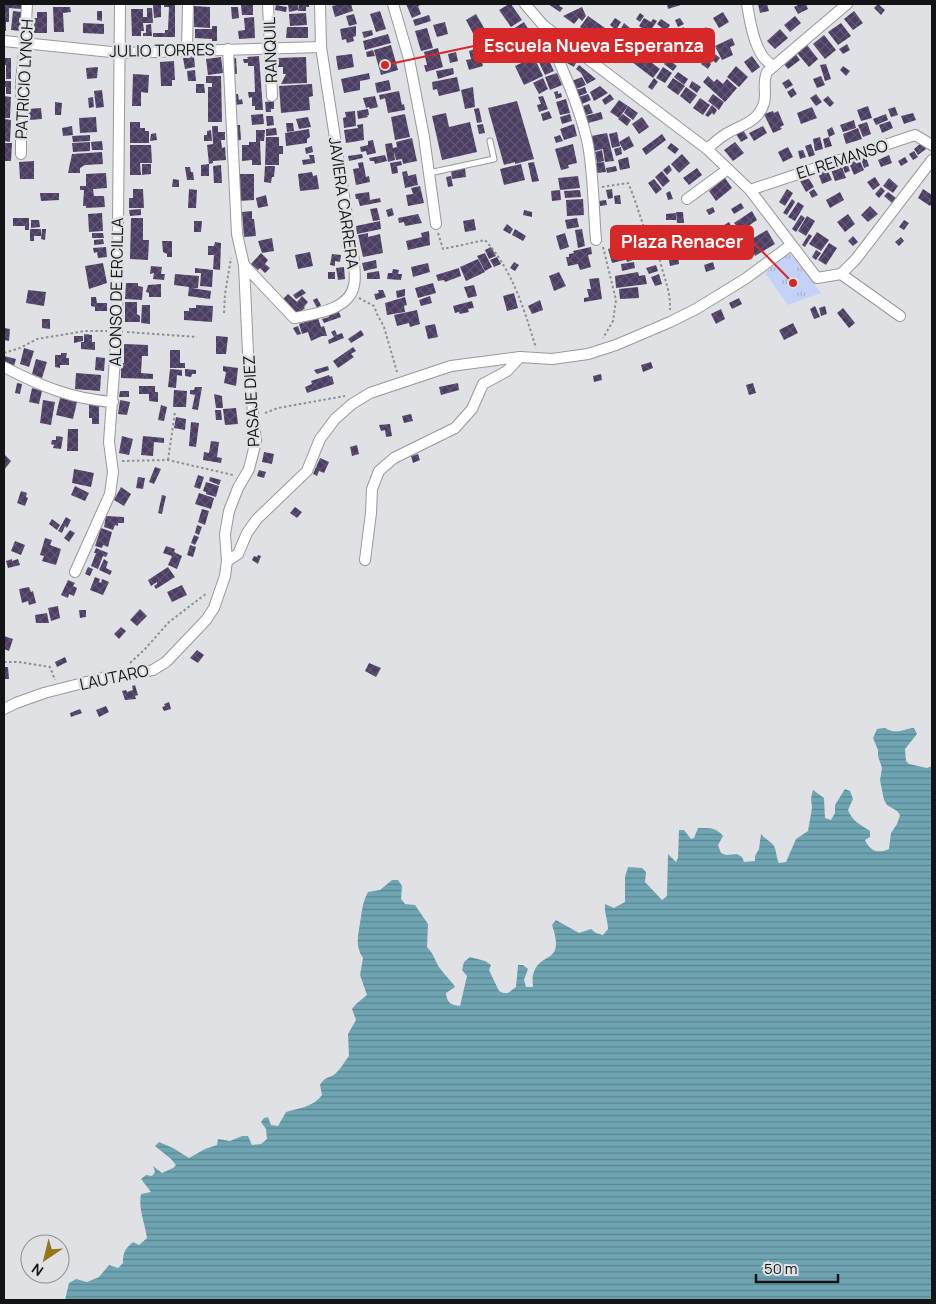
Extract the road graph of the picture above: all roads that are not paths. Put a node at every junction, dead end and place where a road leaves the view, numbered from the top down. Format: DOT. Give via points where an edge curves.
graph roads {
  1 [pos="27,4"];
  2 [pos="120,4"];
  3 [pos="188,4"];
  4 [pos="268,4"];
  5 [pos="320,4"];
  6 [pos="393,4"];
  7 [pos="525,4"];
  8 [pos="747,4"];
  9 [pos="847,4"];
  10 [pos="542,25"];
  11 [pos="4,41"];
  12 [pos="26,42"];
  13 [pos="322,47"];
  14 [pos="268,48"];
  15 [pos="228,49"];
  16 [pos="187,50"];
  17 [pos="121,53"];
  18 [pos="774,66"];
  19 [pos="272,96"];
  20 [pos="490,141"];
  21 [pos="932,145"];
  22 [pos="707,149"];
  23 [pos="21,154"];
  24 [pos="932,160"];
  25 [pos="728,169"];
  26 [pos="429,174"];
  27 [pos="750,190"];
  28 [pos="687,199"];
  29 [pos="436,224"];
  30 [pos="596,240"];
  31 [pos="790,245"];
  32 [pos="244,265"];
  33 [pos="841,274"];
  34 [pos="900,316"];
  35 [pos="520,357"];
  36 [pos="4,367"];
  37 [pos="113,402"];
  38 [pos="365,560"];
  39 [pos="227,561"];
  40 [pos="75,572"];
  41 [pos="4,709"];
  1 -- 12 [label="street, PATRICIO LYNCH"];
  2 -- 17 [label="street, ALONSO DE ERCILLA"];
  3 -- 16 [label="street"];
  4 -- 14 [label="street, RANQUIL"];
  5 -- 13 [label="street, JAVIERA CARRERA"];
  6 -- 26 [label="street" via="409,59"];
  7 -- 10 [label="street"];
  8 -- 18 [label="street" via="751,27 762,56"];
  9 -- 18 [label="street"];
  10 -- 22 [label="street"];
  10 -- 30 [label="street" via="566,79 586,138"];
  11 -- 12 [label="street, JULIO TORRES"];
  12 -- 17 [label="street, JULIO TORRES"];
  12 -- 23 [label="street, PATRICIO LYNCH" via="21,82"];
  13 -- 14 [label="street, JULIO TORRES"];
  13 -- 32 [label="street, JAVIERA CARRERA" via="354,261 354,286 338,306 326,312 294,318"];
  14 -- 15 [label="street, JULIO TORRES"];
  14 -- 19 [label="street, RANQUIL"];
  15 -- 16 [label="street, JULIO TORRES"];
  15 -- 32 [label="street" via="237,234"];
  16 -- 17 [label="street, JULIO TORRES"];
  17 -- 37 [label="street, ALONSO DE ERCILLA"];
  18 -- 22 [label="street" via="765,77 764,103 757,116"];
  20 -- 26 [label="lane" via="494,159"];
  21 -- 27 [label="street, EL REMANSO" via="915,135"];
  22 -- 25 [label="street"];
  24 -- 33 [label="street"];
  25 -- 27 [label="street"];
  25 -- 28 [label="street"];
  26 -- 29 [label="street"];
  27 -- 31 [label="street"];
  31 -- 33 [label="street" via="816,278"];
  31 -- 35 [label="street" via="721,295 616,345 552,360"];
  32 -- 39 [label="street, PASAJE DIEZ" via="249,374 256,436 255,450 228,517 225,534"];
  33 -- 34 [label="street"];
  35 -- 38 [label="street" via="508,371 483,384 472,409 455,428 394,458 378,471 372,490"];
  35 -- 39 [label="street" via="451,366 361,398 335,419 320,439 307,471 257,519 240,550"];
  36 -- 37 [label="street" via="54,391 83,399"];
  37 -- 40 [label="street, ALONSO DE ERCILLA" via="110,494"];
  39 -- 41 [label="street, LAUTARO" via="223,585 214,608 166,662 145,673 114,675 30,697"];
}
